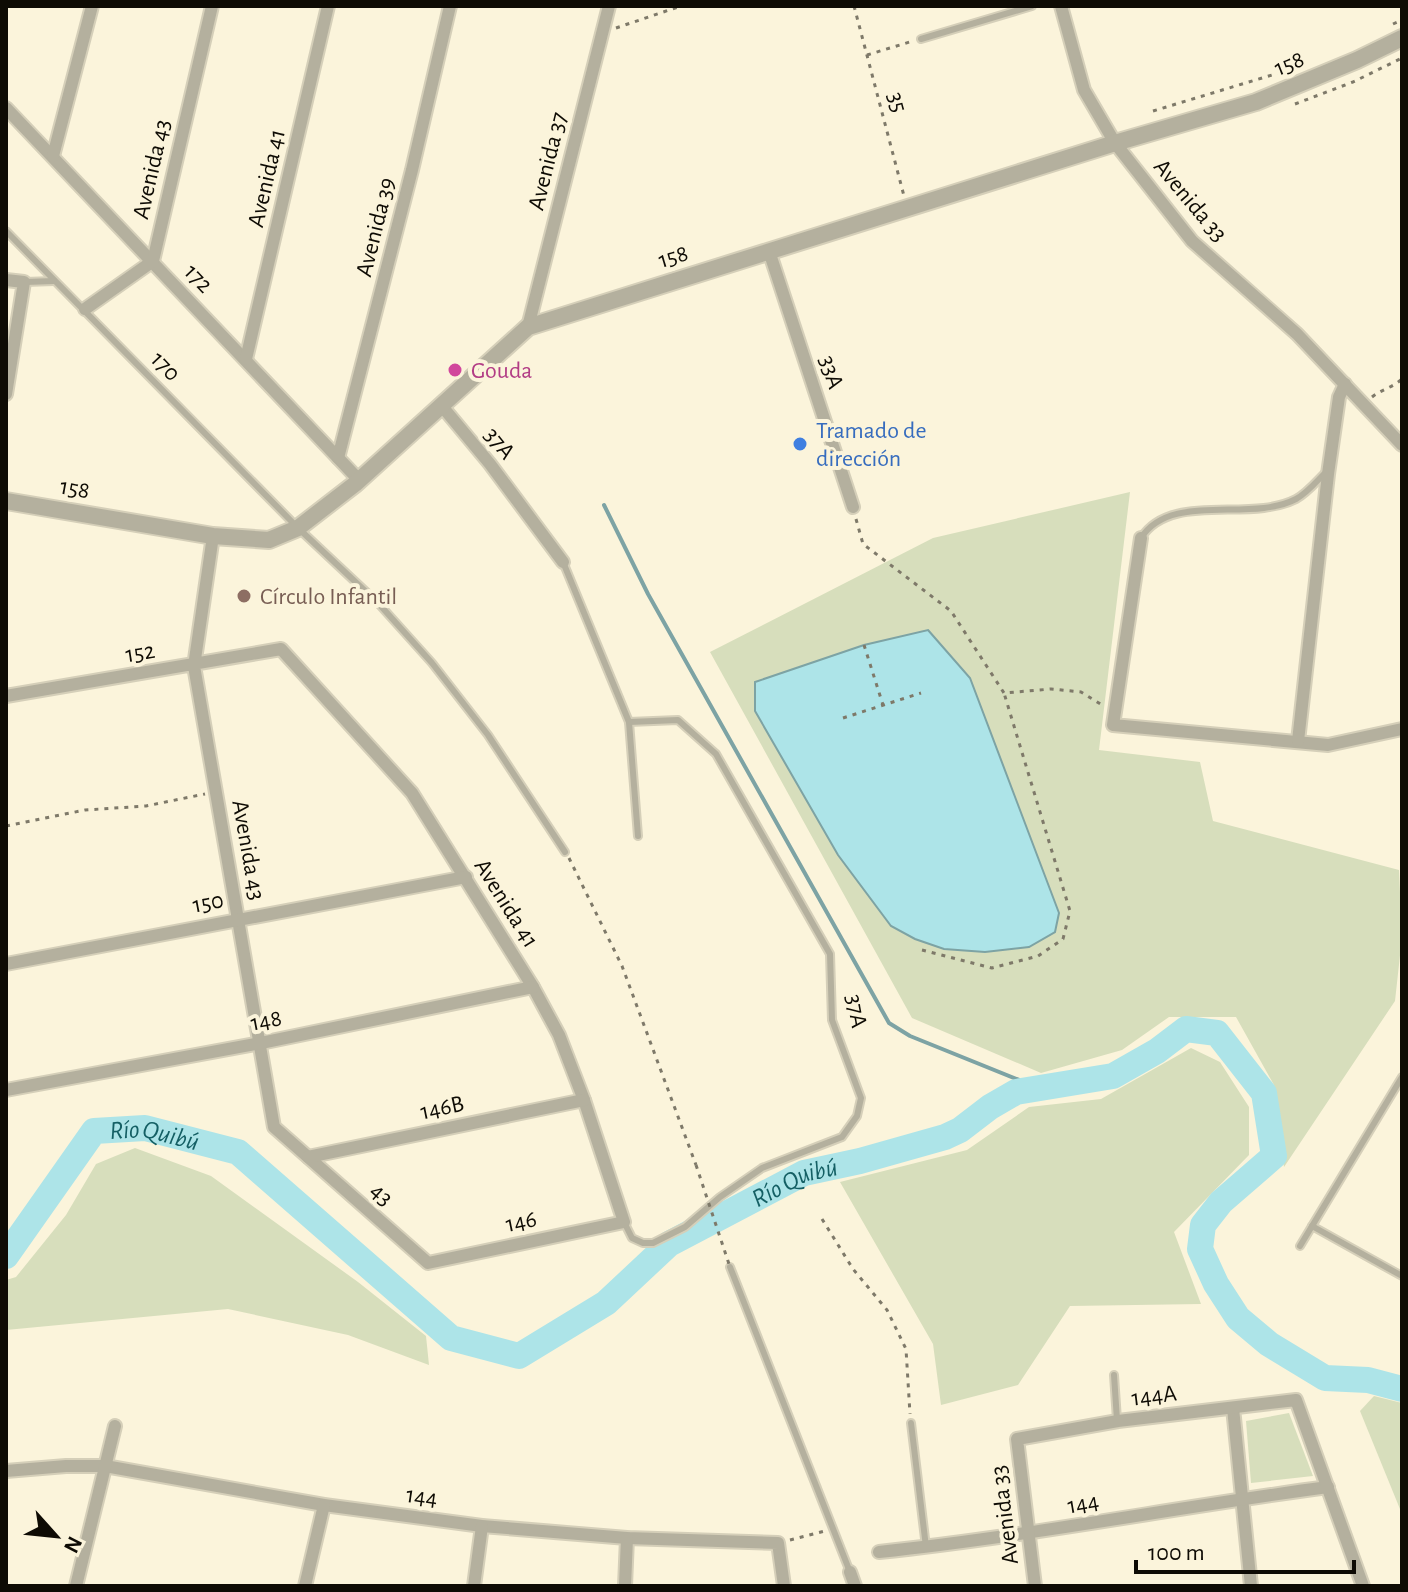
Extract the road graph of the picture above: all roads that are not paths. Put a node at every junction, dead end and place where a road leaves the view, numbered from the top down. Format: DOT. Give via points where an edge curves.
graph roads {
  1 [pos="92,6"];
  2 [pos="212,6"];
  3 [pos="328,6"];
  4 [pos="450,6"];
  5 [pos="609,6"];
  6 [pos="1032,6"];
  7 [pos="1061,6"];
  8 [pos="1402,38"];
  9 [pos="921,39"];
  10 [pos="6,108"];
  11 [pos="1115,143"];
  12 [pos="53,156"];
  13 [pos="6,231"];
  14 [pos="769,251"];
  15 [pos="153,261"];
  16 [pos="6,280"];
  17 [pos="54,281"];
  18 [pos="24,282"];
  19 [pos="85,309"];
  20 [pos="528,327"];
  21 [pos="246,359"];
  22 [pos="1345,384"];
  23 [pos="6,394"];
  24 [pos="441,405"];
  25 [pos="1402,445"];
  26 [pos="338,458"];
  27 [pos="1328,474"];
  28 [pos="359,480"];
  29 [pos="6,501"];
  30 [pos="853,507"];
  31 [pos="298,528"];
  32 [pos="213,536"];
  33 [pos="1141,538"];
  34 [pos="563,562"];
  35 [pos="281,649"];
  36 [pos="194,666"];
  37 [pos="6,696"];
  38 [pos="629,722"];
  39 [pos="1402,729"];
  40 [pos="1298,741"];
  41 [pos="638,836"];
  42 [pos="565,852"];
  43 [pos="466,877"];
  44 [pos="238,918"];
  45 [pos="6,964"];
  46 [pos="533,987"];
  47 [pos="261,1043"];
  48 [pos="1402,1077"];
  49 [pos="6,1090"];
  50 [pos="584,1100"];
  51 [pos="308,1157"];
  52 [pos="624,1222"];
  53 [pos="1312,1226"];
  54 [pos="1300,1246"];
  55 [pos="428,1263"];
  56 [pos="730,1267"];
  57 [pos="1402,1276"];
  58 [pos="1114,1375"];
  59 [pos="1233,1408"];
  60 [pos="1118,1421"];
  61 [pos="911,1423"];
  62 [pos="115,1426"];
  63 [pos="1017,1439"];
  64 [pos="105,1466"];
  65 [pos="6,1471"];
  66 [pos="1328,1487"];
  67 [pos="1242,1498"];
  68 [pos="324,1505"];
  69 [pos="482,1526"];
  70 [pos="1028,1535"];
  71 [pos="627,1538"];
  72 [pos="926,1547"];
  73 [pos="879,1552"];
  74 [pos="850,1572"];
  75 [pos="76,1586"];
  76 [pos="305,1586"];
  77 [pos="474,1586"];
  78 [pos="625,1586"];
  79 [pos="784,1586"];
  80 [pos="855,1586"];
  81 [pos="1035,1586"];
  82 [pos="1251,1586"];
  83 [pos="1363,1586"];
  1 -- 12 [label="street"];
  2 -- 15 [label="street, Avenida 43"];
  3 -- 21 [label="street, Avenida 41"];
  4 -- 26 [label="street, Avenida 39"];
  5 -- 20 [label="street, Avenida 37"];
  6 -- 9 [label="lane"];
  7 -- 11 [label="street, Avenida 33" via="1084,90"];
  8 -- 11 [label="street, 158" via="1256,102"];
  10 -- 12 [label="street, 172"];
  11 -- 14 [label="street, 158"];
  11 -- 22 [label="street, Avenida 33" via="1192,241"];
  12 -- 15 [label="street, 172"];
  13 -- 17 [label="lane, 170"];
  14 -- 20 [label="street, 158"];
  14 -- 30 [label="street, 33A"];
  15 -- 19 [label="street"];
  15 -- 21 [label="street, 172"];
  16 -- 18 [label="street"];
  17 -- 18 [label="lane"];
  17 -- 19 [label="lane, 170"];
  18 -- 23 [label="street"];
  19 -- 31 [label="lane, 170"];
  20 -- 24 [label="street, 158"];
  21 -- 26 [label="street, 172"];
  22 -- 25 [label="street, Avenida 33"];
  22 -- 27 [label="street"];
  24 -- 28 [label="street, 158"];
  24 -- 34 [label="street, 37A"];
  26 -- 28 [label="street, 172"];
  27 -- 33 [label="lane" via="1288,502 1161,518"];
  27 -- 40 [label="street"];
  28 -- 31 [label="street, 158"];
  29 -- 32 [label="street, 158"];
  31 -- 32 [label="street, 158" via="269,540"];
  31 -- 42 [label="lane, 170" via="432,663 488,735"];
  32 -- 36 [label="street, Avenida 43"];
  33 -- 40 [label="street" via="1113,725"];
  34 -- 38 [label="lane, 37A"];
  35 -- 36 [label="street, 152"];
  35 -- 43 [label="street, Avenida 41" via="412,793"];
  36 -- 37 [label="street, 152"];
  36 -- 44 [label="street, Avenida 43"];
  38 -- 41 [label="lane, 37A"];
  38 -- 52 [label="lane, 37A" via="678,720 716,754 830,954 832,1020 861,1098 857,1116 842,1137 762,1168 685,1227 643,1243 632,1238"];
  39 -- 40 [label="street" via="1328,745"];
  43 -- 44 [label="street, 150"];
  43 -- 46 [label="street, Avenida 41"];
  44 -- 45 [label="street, 150"];
  44 -- 47 [label="street, Avenida 43"];
  46 -- 47 [label="street, 148"];
  46 -- 50 [label="street, Avenida 41"];
  47 -- 49 [label="street, 148"];
  47 -- 51 [label="street, Avenida 43" via="274,1127"];
  48 -- 53 [label="lane"];
  50 -- 51 [label="street, 146B"];
  50 -- 52 [label="street, Avenida 41"];
  51 -- 55 [label="street, 43"];
  52 -- 55 [label="street, 146"];
  53 -- 54 [label="lane"];
  53 -- 57 [label="lane"];
  56 -- 74 [label="lane"];
  58 -- 60 [label="lane"];
  59 -- 60 [label="street, 144A"];
  59 -- 66 [label="street, 144A" via="1296,1400"];
  59 -- 67 [label="street"];
  60 -- 63 [label="street, 144A"];
  61 -- 72 [label="lane"];
  62 -- 64 [label="street"];
  63 -- 70 [label="street, Avenida 33"];
  64 -- 65 [label="street, 144"];
  64 -- 68 [label="street, 144"];
  64 -- 75 [label="street"];
  66 -- 67 [label="street, 144"];
  66 -- 83 [label="street"];
  67 -- 70 [label="street, 144"];
  67 -- 82 [label="street"];
  68 -- 69 [label="street, 144"];
  68 -- 76 [label="street"];
  69 -- 71 [label="street, 144"];
  69 -- 77 [label="street"];
  70 -- 72 [label="street, 144"];
  70 -- 81 [label="street, Avenida 33"];
  71 -- 78 [label="street"];
  71 -- 79 [label="street, 144" via="778,1543"];
  72 -- 73 [label="street, 144"];
  74 -- 80 [label="street"];
}
